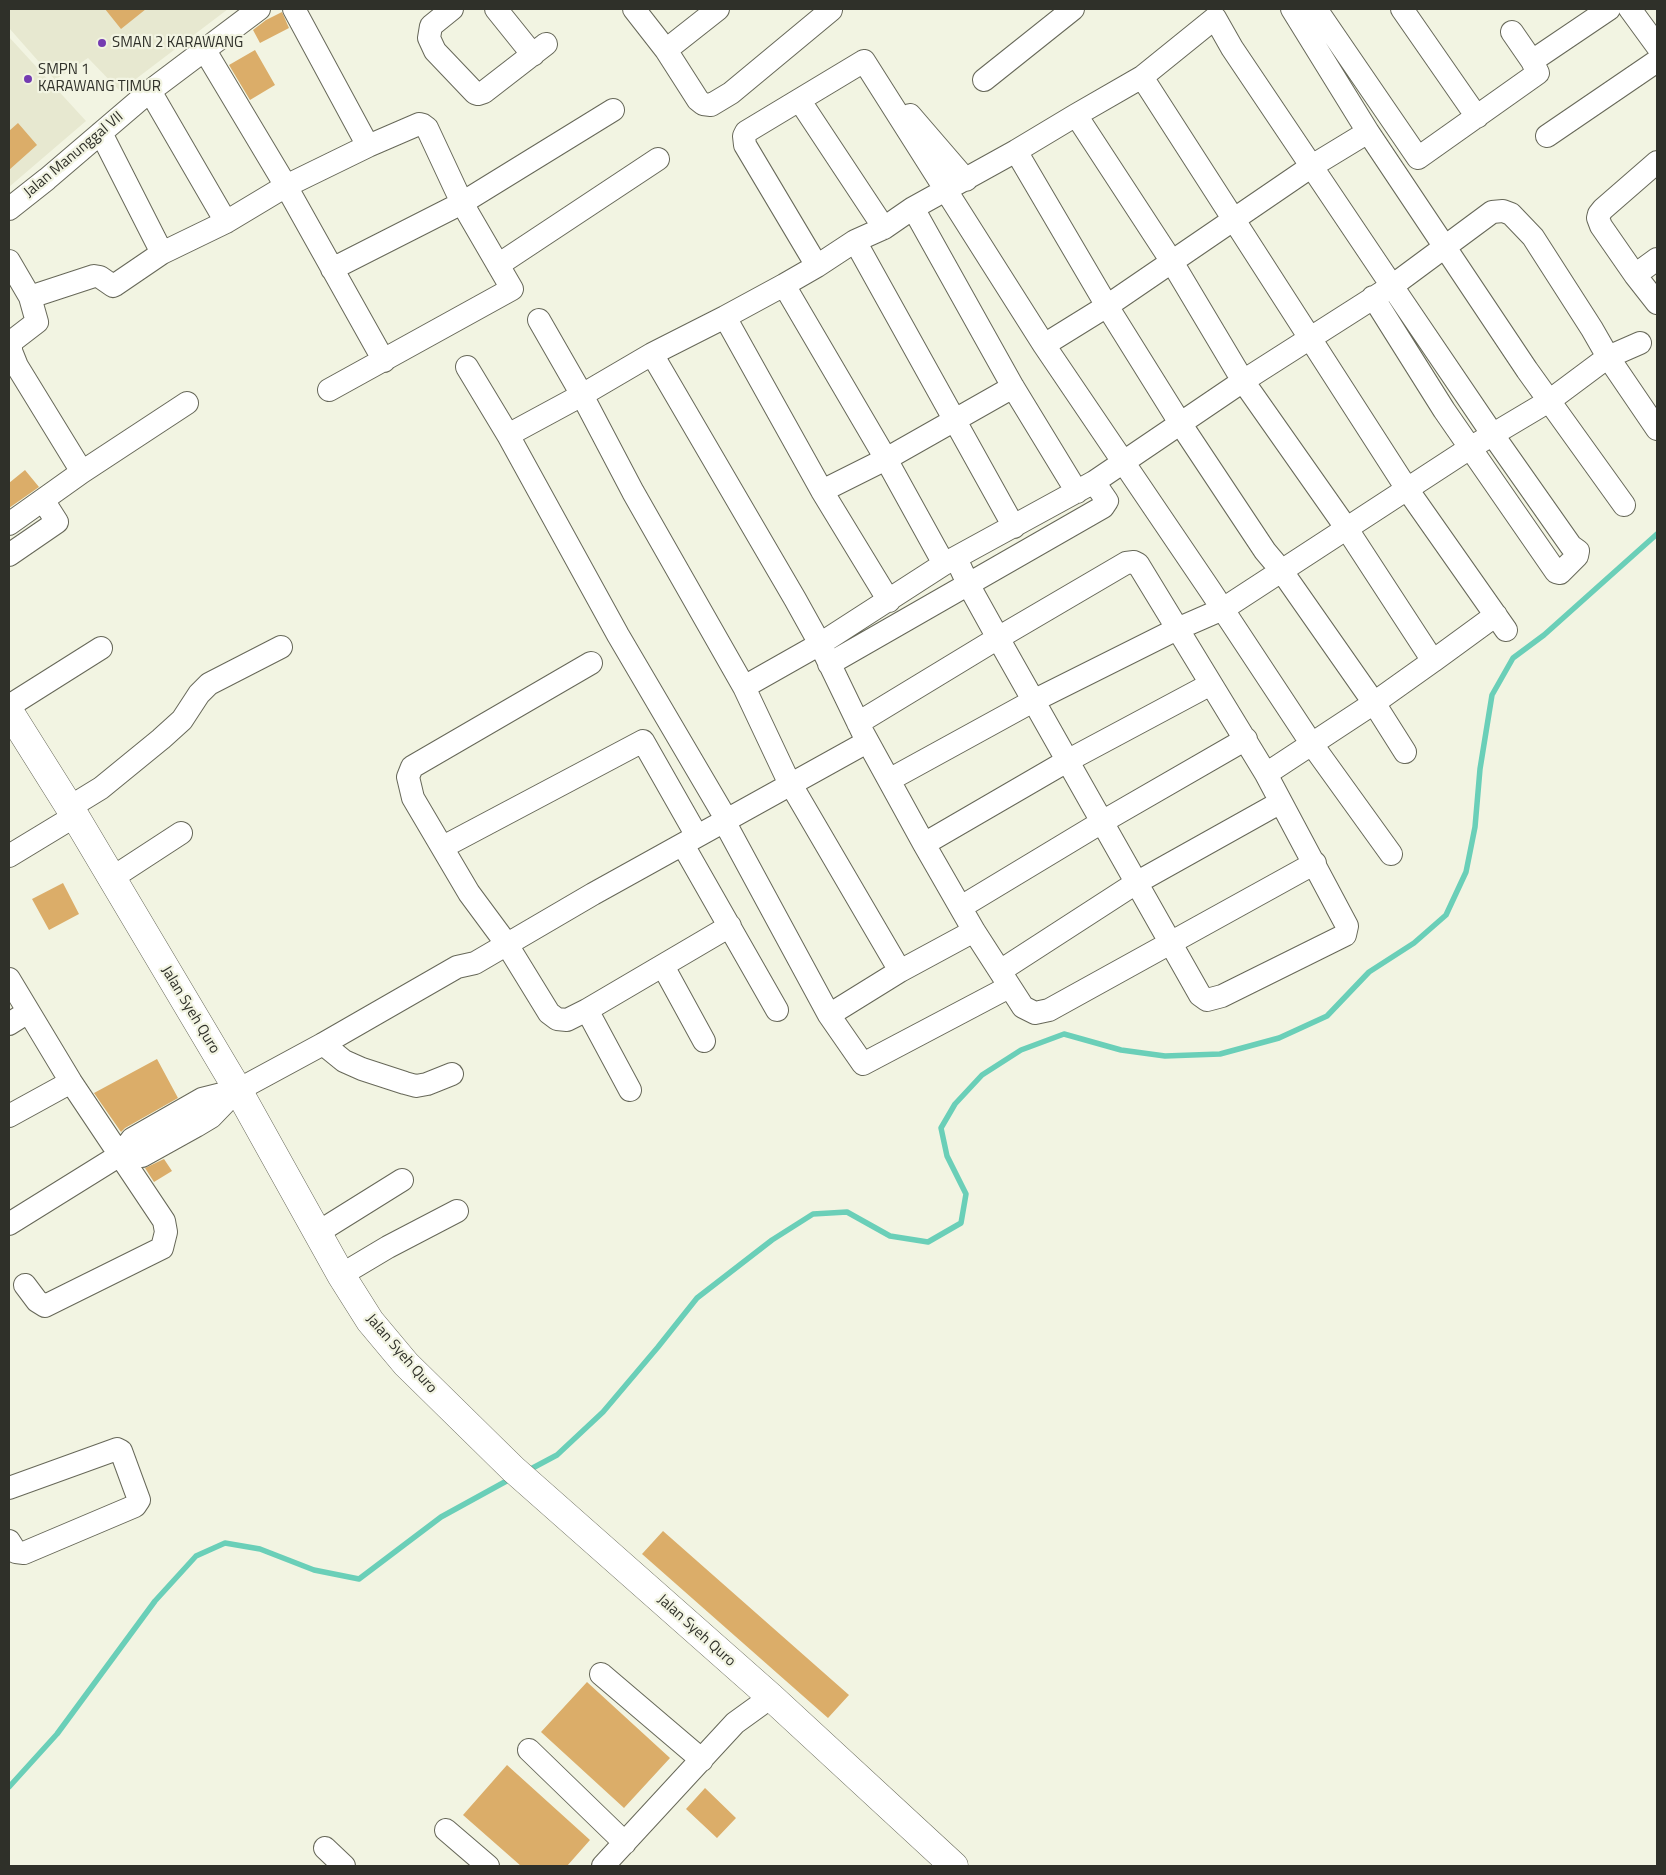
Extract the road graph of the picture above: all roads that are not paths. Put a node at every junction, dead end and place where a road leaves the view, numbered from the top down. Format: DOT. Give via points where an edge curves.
graph roads {
  1 [pos="259,9"];
  2 [pos="294,9"];
  3 [pos="452,9"];
  4 [pos="496,9"];
  5 [pos="634,9"];
  6 [pos="718,9"];
  7 [pos="830,9"];
  8 [pos="1292,9"];
  9 [pos="1317,9"];
  10 [pos="1402,9"];
  11 [pos="1609,9"];
  12 [pos="1630,9"];
  13 [pos="1061,12"];
  14 [pos="1221,14"];
  15 [pos="1512,32"];
  16 [pos="1657,46"];
  17 [pos="204,49"];
  18 [pos="666,50"];
  19 [pos="864,61"];
  20 [pos="1532,61"];
  21 [pos="1657,61"];
  22 [pos="1142,77"];
  23 [pos="984,80"];
  24 [pos="150,91"];
  25 [pos="800,101"];
  26 [pos="613,110"];
  27 [pos="1076,115"];
  28 [pos="1476,117"];
  29 [pos="1368,132"];
  30 [pos="101,133"];
  31 [pos="1547,136"];
  32 [pos="368,146"];
  33 [pos="1016,152"];
  34 [pos="658,159"];
  35 [pos="1657,162"];
  36 [pos="1312,166"];
  37 [pos="966,180"];
  38 [pos="286,186"];
  39 [pos="945,191"];
  40 [pos="462,203"];
  41 [pos="912,208"];
  42 [pos="9,209"];
  43 [pos="1234,219"];
  44 [pos="226,222"];
  45 [pos="884,228"];
  46 [pos="855,241"];
  47 [pos="1445,247"];
  48 [pos="162,253"];
  49 [pos="1657,259"];
  50 [pos="9,261"];
  51 [pos="1172,262"];
  52 [pos="498,265"];
  53 [pos="817,266"];
  54 [pos="332,269"];
  55 [pos="1635,275"];
  56 [pos="784,285"];
  57 [pos="1392,286"];
  58 [pos="1372,297"];
  59 [pos="30,298"];
  60 [pos="1657,303"];
  61 [pos="1107,306"];
  62 [pos="725,317"];
  63 [pos="539,320"];
  64 [pos="1309,338"];
  65 [pos="1640,342"];
  66 [pos="1044,345"];
  67 [pos="652,354"];
  68 [pos="1608,357"];
  69 [pos="384,361"];
  70 [pos="467,367"];
  71 [pos="1243,381"];
  72 [pos="1012,387"];
  73 [pos="329,390"];
  74 [pos="582,395"];
  75 [pos="1549,401"];
  76 [pos="187,403"];
  77 [pos="955,420"];
  78 [pos="1180,423"];
  79 [pos="1657,429"];
  80 [pos="508,435"];
  81 [pos="1493,436"];
  82 [pos="1470,448"];
  83 [pos="886,459"];
  84 [pos="1124,463"];
  85 [pos="82,472"];
  86 [pos="1086,487"];
  87 [pos="1407,489"];
  88 [pos="822,491"];
  89 [pos="43,500"];
  90 [pos="1624,505"];
  91 [pos="9,524"];
  92 [pos="1014,527"];
  93 [pos="1347,529"];
  94 [pos="9,555"];
  95 [pos="950,561"];
  96 [pos="1281,570"];
  97 [pos="968,584"];
  98 [pos="888,601"];
  99 [pos="1223,609"];
  100 [pos="1177,629"];
  101 [pos="998,638"];
  102 [pos="820,644"];
  103 [pos="281,647"];
  104 [pos="101,648"];
  105 [pos="1433,661"];
  106 [pos="591,663"];
  107 [pos="829,664"];
  108 [pos="1211,684"];
  109 [pos="744,687"];
  110 [pos="1033,701"];
  111 [pos="1374,703"];
  112 [pos="9,706"];
  113 [pos="9,711"];
  114 [pos="863,732"];
  115 [pos="1246,738"];
  116 [pos="1311,743"];
  117 [pos="1405,752"];
  118 [pos="1067,761"];
  119 [pos="1266,774"];
  120 [pos="789,780"];
  121 [pos="889,780"];
  122 [pos="1280,802"];
  123 [pos="73,812"];
  124 [pos="723,816"];
  125 [pos="1102,822"];
  126 [pos="181,833"];
  127 [pos="692,836"];
  128 [pos="924,844"];
  129 [pos="443,847"];
  130 [pos="1391,854"];
  131 [pos="9,856"];
  132 [pos="1315,863"];
  133 [pos="112,878"];
  134 [pos="1136,882"];
  135 [pos="961,907"];
  136 [pos="730,926"];
  137 [pos="974,930"];
  138 [pos="502,938"];
  139 [pos="1169,942"];
  140 [pos="663,966"];
  141 [pos="900,971"];
  142 [pos="9,979"];
  143 [pos="1004,979"];
  144 [pos="587,1010"];
  145 [pos="777,1010"];
  146 [pos="28,1012"];
  147 [pos="830,1015"];
  148 [pos="9,1024"];
  149 [pos="704,1041"];
  150 [pos="323,1044"];
  151 [pos="452,1074"];
  152 [pos="71,1082"];
  153 [pos="238,1090"];
  154 [pos="630,1090"];
  155 [pos="9,1116"];
  156 [pos="120,1155"];
  157 [pos="402,1180"];
  158 [pos="457,1211"];
  159 [pos="9,1224"];
  160 [pos="317,1233"];
  161 [pos="341,1275"];
  162 [pos="25,1285"];
  163 [pos="9,1488"];
  164 [pos="9,1541"];
  165 [pos="601,1674"];
  166 [pos="771,1697"];
  167 [pos="529,1750"];
  168 [pos="702,1760"];
  169 [pos="446,1830"];
  170 [pos="625,1843"];
  171 [pos="325,1848"];
  172 [pos="344,1866"];
  173 [pos="488,1866"];
  174 [pos="603,1866"];
  175 [pos="954,1866"];
  1 -- 17 [label="street, Jalan Manunggal VII"];
  2 -- 32 [label="street"];
  3 -- 4 [label="street" via="431,26 429,38 435,51 478,94 539,50"];
  5 -- 18 [label="street"];
  6 -- 18 [label="street"];
  7 -- 18 [label="street" via="731,93 711,105 698,100"];
  8 -- 29 [label="street"];
  9 -- 28 [label="street" via="1418,158"];
  10 -- 28 [label="street"];
  11 -- 20 [label="street"];
  12 -- 16 [label="street"];
  13 -- 23 [label="street"];
  14 -- 22 [label="street"];
  14 -- 36 [label="street" via="1232,48"];
  15 -- 20 [label="street"];
  17 -- 24 [label="street, Jalan Manunggal VII"];
  17 -- 38 [label="street"];
  19 -- 25 [label="street"];
  19 -- 37 [label="street"];
  19 -- 39 [label="street"];
  20 -- 28 [label="street" via="1538,73"];
  21 -- 31 [label="street"];
  22 -- 27 [label="street"];
  22 -- 43 [label="street"];
  24 -- 30 [label="street, Jalan Manunggal VII"];
  24 -- 44 [label="street"];
  25 -- 45 [label="street"];
  25 -- 53 [label="street" via="746,132 744,142"];
  26 -- 40 [label="street"];
  27 -- 33 [label="street"];
  27 -- 51 [label="street"];
  29 -- 36 [label="street"];
  29 -- 47 [label="street"];
  30 -- 42 [label="street, Jalan Manunggal VII"];
  30 -- 48 [label="street"];
  32 -- 38 [label="street"];
  32 -- 40 [label="street" via="423,125"];
  33 -- 37 [label="street"];
  33 -- 61 [label="street"];
  34 -- 52 [label="street"];
  35 -- 55 [label="street" via="1599,214 1601,226"];
  36 -- 43 [label="street"];
  36 -- 57 [label="street"];
  37 -- 39 [label="street"];
  38 -- 44 [label="street"];
  38 -- 54 [label="street"];
  39 -- 41 [label="street"];
  39 -- 66 [label="street"];
  40 -- 52 [label="street"];
  40 -- 54 [label="street"];
  41 -- 45 [label="street"];
  41 -- 72 [label="street"];
  43 -- 51 [label="street"];
  43 -- 64 [label="street"];
  44 -- 48 [label="street"];
  45 -- 46 [label="street"];
  46 -- 53 [label="street"];
  46 -- 77 [label="street"];
  47 -- 57 [label="street"];
  47 -- 68 [label="street" via="1492,212 1511,214 1533,238"];
  47 -- 75 [label="street"];
  48 -- 59 [label="street" via="116,285 94,276"];
  49 -- 55 [label="street"];
  50 -- 59 [label="street"];
  51 -- 61 [label="street"];
  51 -- 71 [label="street"];
  52 -- 69 [label="street" via="512,289"];
  53 -- 56 [label="street"];
  54 -- 69 [label="street"];
  55 -- 60 [label="street"];
  56 -- 62 [label="street"];
  56 -- 83 [label="street"];
  57 -- 58 [label="street"];
  57 -- 81 [label="street"];
  58 -- 64 [label="street"];
  58 -- 82 [label="street"];
  59 -- 85 [label="street" via="37,322 11,342 11,351"];
  61 -- 66 [label="street"];
  61 -- 78 [label="street"];
  62 -- 67 [label="street"];
  62 -- 88 [label="street"];
  63 -- 74 [label="street"];
  64 -- 71 [label="street"];
  64 -- 87 [label="street"];
  65 -- 68 [label="street"];
  66 -- 84 [label="street"];
  67 -- 74 [label="street"];
  67 -- 102 [label="street"];
  68 -- 75 [label="street"];
  68 -- 79 [label="street"];
  69 -- 73 [label="street"];
  70 -- 80 [label="street"];
  71 -- 78 [label="street"];
  71 -- 93 [label="street"];
  72 -- 77 [label="street"];
  72 -- 86 [label="street"];
  74 -- 80 [label="street"];
  74 -- 109 [label="street"];
  75 -- 81 [label="street"];
  75 -- 90 [label="street"];
  76 -- 85 [label="street"];
  77 -- 83 [label="street"];
  77 -- 92 [label="street"];
  78 -- 84 [label="street"];
  78 -- 96 [label="street"];
  80 -- 124 [label="street" via="618,636"];
  81 -- 82 [label="street"];
  81 -- 82 [label="street" via="1571,546 1578,551 1560,573 1552,568"];
  82 -- 87 [label="street"];
  83 -- 88 [label="street"];
  83 -- 95 [label="street"];
  84 -- 86 [label="street"];
  84 -- 99 [label="street"];
  85 -- 89 [label="street"];
  86 -- 92 [label="street"];
  86 -- 97 [label="street" via="1106,501 1103,507"];
  87 -- 93 [label="street"];
  87 -- 105 [label="street" via="1501,622"];
  88 -- 98 [label="street"];
  89 -- 91 [label="street"];
  89 -- 94 [label="street" via="57,522"];
  92 -- 95 [label="street"];
  93 -- 96 [label="street"];
  93 -- 105 [label="street"];
  95 -- 97 [label="street"];
  95 -- 98 [label="street"];
  96 -- 99 [label="street"];
  96 -- 111 [label="street"];
  97 -- 101 [label="street"];
  97 -- 107 [label="street"];
  98 -- 102 [label="street"];
  99 -- 100 [label="street"];
  99 -- 116 [label="street"];
  100 -- 101 [label="street" via="1142,568 1134,562 1126,563"];
  100 -- 108 [label="street"];
  100 -- 110 [label="street"];
  101 -- 110 [label="street"];
  101 -- 114 [label="street"];
  102 -- 107 [label="street"];
  102 -- 109 [label="street"];
  103 -- 123 [label="street" via="209,684 182,720"];
  104 -- 112 [label="street"];
  105 -- 111 [label="street"];
  106 -- 129 [label="street" via="412,767 408,777 413,798"];
  107 -- 114 [label="street"];
  108 -- 115 [label="street"];
  108 -- 118 [label="street"];
  109 -- 120 [label="street"];
  110 -- 118 [label="street"];
  110 -- 121 [label="street"];
  111 -- 116 [label="street"];
  111 -- 117 [label="street"];
  113 -- 123 [label="main road, Jalan Syeh Quro"];
  114 -- 120 [label="street"];
  114 -- 121 [label="street"];
  115 -- 119 [label="street"];
  115 -- 125 [label="street"];
  116 -- 119 [label="street"];
  116 -- 130 [label="street"];
  118 -- 125 [label="street"];
  118 -- 128 [label="street"];
  119 -- 122 [label="street"];
  120 -- 124 [label="street"];
  120 -- 141 [label="street"];
  121 -- 128 [label="street"];
  122 -- 132 [label="street"];
  122 -- 134 [label="street"];
  123 -- 131 [label="street"];
  123 -- 133 [label="main road, Jalan Syeh Quro"];
  124 -- 127 [label="street"];
  124 -- 147 [label="street"];
  125 -- 134 [label="street"];
  125 -- 135 [label="street"];
  126 -- 133 [label="street"];
  127 -- 129 [label="street" via="643,741"];
  127 -- 136 [label="street"];
  127 -- 138 [label="street"];
  128 -- 135 [label="street"];
  129 -- 138 [label="street" via="469,893"];
  132 -- 139 [label="street"];
  132 -- 139 [label="street" via="1347,926 1343,937 1222,996 1207,1000 1200,995"];
  133 -- 153 [label="main road, Jalan Syeh Quro"];
  134 -- 139 [label="street"];
  134 -- 143 [label="street"];
  135 -- 137 [label="street"];
  136 -- 140 [label="street"];
  136 -- 145 [label="street"];
  137 -- 141 [label="street"];
  137 -- 143 [label="street"];
  138 -- 144 [label="street" via="549,1013 557,1019 568,1020"];
  138 -- 150 [label="street" via="474,963 457,967"];
  139 -- 143 [label="street" via="1049,1010 1035,1013 1023,1007"];
  140 -- 144 [label="street"];
  140 -- 149 [label="street"];
  141 -- 147 [label="street"];
  142 -- 146 [label="street"];
  143 -- 147 [label="street" via="863,1064"];
  144 -- 154 [label="street"];
  146 -- 148 [label="street"];
  146 -- 152 [label="street"];
  150 -- 151 [label="street" via="362,1070 416,1086"];
  150 -- 153 [label="street"];
  152 -- 155 [label="street"];
  152 -- 156 [label="street"];
  153 -- 156 [label="street" via="202,1099 132,1139"];
  153 -- 160 [label="main road, Jalan Syeh Quro"];
  156 -- 159 [label="street"];
  156 -- 162 [label="street" via="164,1221 166,1232 162,1248 45,1306"];
  157 -- 160 [label="street"];
  158 -- 161 [label="street"];
  160 -- 161 [label="main road, Jalan Syeh Quro"];
  161 -- 166 [label="main road, Jalan Syeh Quro" via="370,1322 406,1364 513,1469"];
  163 -- 164 [label="street" via="117,1449 121,1451 139,1500 135,1506 24,1553 16,1552"];
  165 -- 168 [label="street"];
  166 -- 168 [label="street" via="736,1723"];
  166 -- 175 [label="main road, Jalan Syeh Quro"];
  167 -- 170 [label="street"];
  168 -- 170 [label="street"];
  169 -- 173 [label="street"];
  170 -- 174 [label="street"];
  171 -- 172 [label="street"];
}
